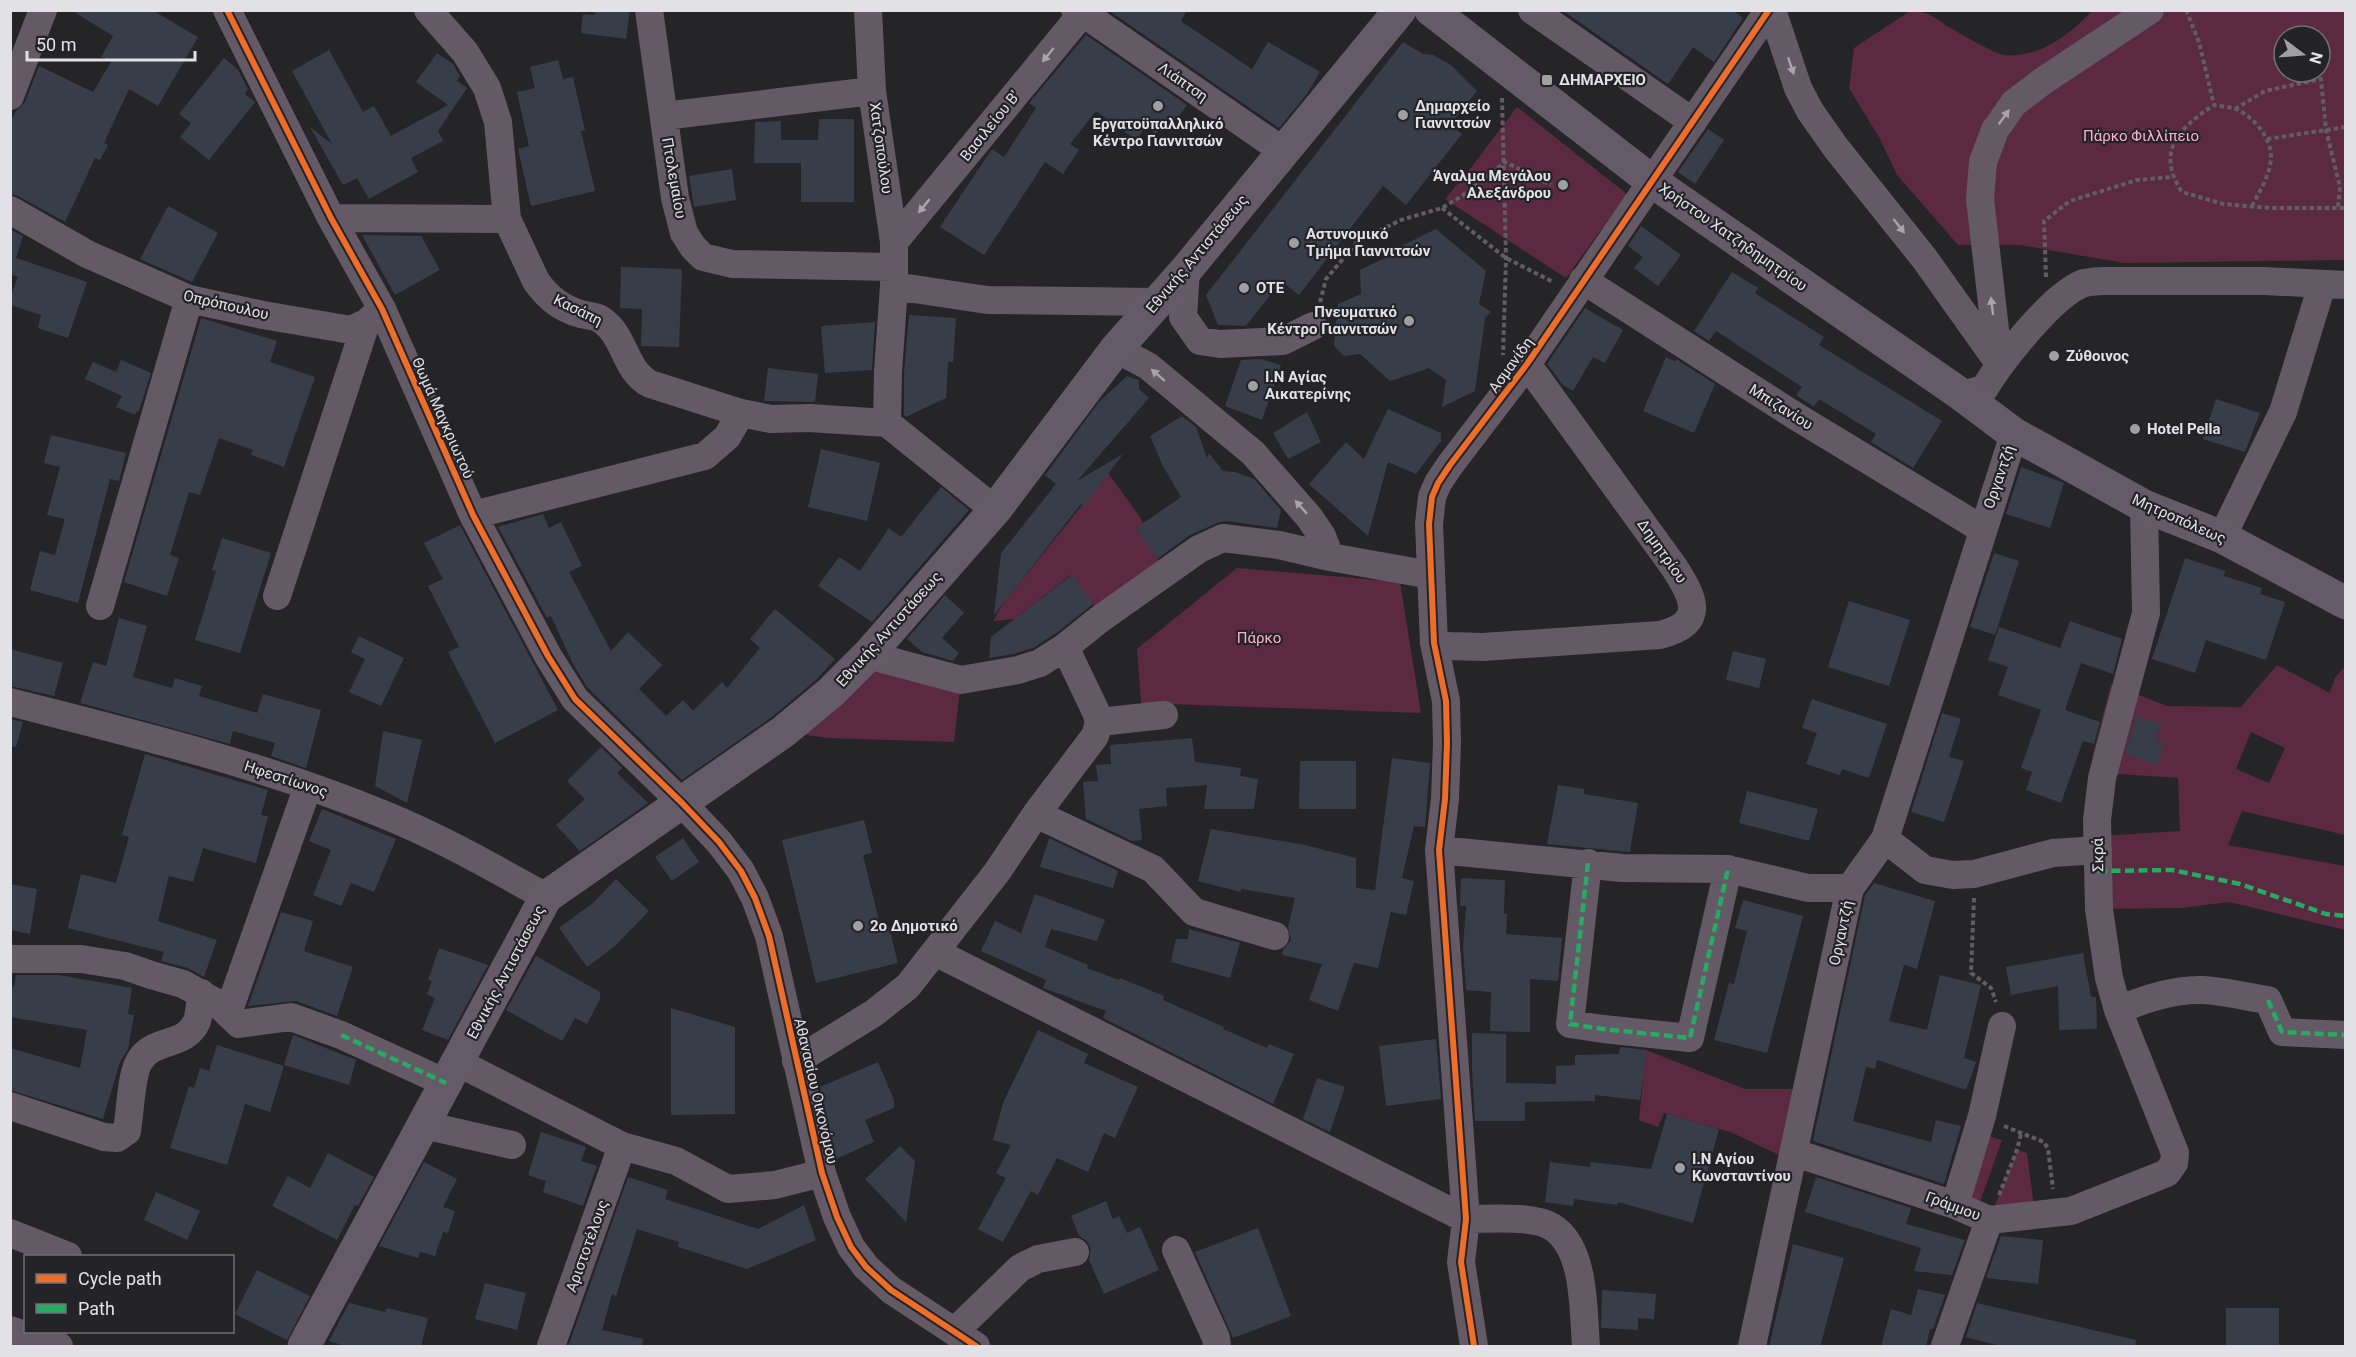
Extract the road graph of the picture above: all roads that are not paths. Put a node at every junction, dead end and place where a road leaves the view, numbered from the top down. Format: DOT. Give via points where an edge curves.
graph roads {
  1 [pos="43,10"];
  2 [pos="227,10"];
  3 [pos="428,10"];
  4 [pos="649,10"];
  5 [pos="867,10"];
  6 [pos="1400,10"];
  7 [pos="1532,10"];
  8 [pos="1771,10"];
  9 [pos="2150,10"];
  10 [pos="1081,11"];
  11 [pos="1441,14"];
  12 [pos="873,91"];
  13 [pos="10,96"];
  14 [pos="664,116"];
  15 [pos="1693,123"];
  16 [pos="1283,151"];
  17 [pos="1653,182"];
  18 [pos="10,210"];
  19 [pos="331,218"];
  20 [pos="507,219"];
  21 [pos="894,265"];
  22 [pos="1186,270"];
  23 [pos="2334,285"];
  24 [pos="1579,287"];
  25 [pos="189,299"];
  26 [pos="1158,302"];
  27 [pos="374,316"];
  28 [pos="1313,326"];
  29 [pos="1116,349"];
  30 [pos="1527,364"];
  31 [pos="1999,364"];
  32 [pos="1962,395"];
  33 [pos="741,413"];
  34 [pos="887,423"];
  35 [pos="2014,434"];
  36 [pos="2144,506"];
  37 [pos="995,510"];
  38 [pos="473,515"];
  39 [pos="1982,529"];
  40 [pos="2222,537"];
  41 [pos="1330,557"];
  42 [pos="1431,574"];
  43 [pos="278,596"];
  44 [pos="2346,603"];
  45 [pos="100,606"];
  46 [pos="1434,643"];
  47 [pos="1065,647"];
  48 [pos="868,655"];
  49 [pos="10,702"];
  50 [pos="1164,715"];
  51 [pos="1099,722"];
  52 [pos="308,786"];
  53 [pos="682,803"];
  54 [pos="1036,814"];
  55 [pos="1885,839"];
  56 [pos="1439,850"];
  57 [pos="2098,850"];
  58 [pos="1588,863"];
  59 [pos="1728,869"];
  60 [pos="1850,888"];
  61 [pos="546,897"];
  62 [pos="1275,936"];
  63 [pos="935,952"];
  64 [pos="10,959"];
  65 [pos="201,993"];
  66 [pos="2118,1010"];
  67 [pos="228,1013"];
  68 [pos="2002,1026"];
  69 [pos="2346,1035"];
  70 [pos="796,1061"];
  71 [pos="452,1072"];
  72 [pos="10,1106"];
  73 [pos="424,1125"];
  74 [pos="512,1145"];
  75 [pos="622,1146"];
  76 [pos="1795,1153"];
  77 [pos="822,1173"];
  78 [pos="2148,1182"];
  79 [pos="1955,1205"];
  80 [pos="1466,1219"];
  81 [pos="1989,1220"];
  82 [pos="10,1233"];
  83 [pos="1176,1250"];
  84 [pos="1075,1252"];
  85 [pos="63,1255"];
  86 [pos="10,1330"];
  87 [pos="966,1339"];
  88 [pos="59,1347"];
  89 [pos="304,1347"];
  90 [pos="551,1347"];
  91 [pos="1216,1347"];
  92 [pos="1474,1347"];
  93 [pos="1586,1347"];
  94 [pos="1752,1347"];
  95 [pos="1945,1347"];
  1 -- 13 [label="street"];
  2 -- 19 [label="street, Θωμά Μαγκριωτού"];
  3 -- 20 [label="street, Κασάπη" via="465,52 487,88 498,122"];
  4 -- 14 [label="street, Πτολεμαίου"];
  5 -- 12 [label="street, Χατζοπούλου"];
  6 -- 16 [label="main road, Εθνικής Αντιστάσεως"];
  7 -- 15 [label="street"];
  8 -- 15 [label="street, Ασμανίδη"];
  8 -- 31 [label="street, one-way" via="1810,111 1924,258"];
  31 -- 9 [label="street, one-way" via="1980,199 1983,162 1995,130 2014,103"];
  10 -- 16 [label="street, Λιάπτση"];
  10 -- 21 [label="street, Βασιλείου Β', one-way"];
  11 -- 17 [label="main road, Χρήστου Χατζηδημητρίου"];
  12 -- 14 [label="street"];
  12 -- 21 [label="street, Χατζοπούλου"];
  14 -- 21 [label="street, Πτολεμαίου" via="675,198 684,232 703,257 732,264"];
  15 -- 17 [label="street, Ασμανίδη"];
  16 -- 22 [label="main road, Εθνικής Αντιστάσεως"];
  17 -- 24 [label="street, Ασμανίδη"];
  17 -- 32 [label="main road, Χρήστου Χατζηδημητρίου"];
  18 -- 25 [label="street, Οπρόπουλου" via="87,254"];
  19 -- 20 [label="street"];
  19 -- 27 [label="street, Θωμά Μαγκριωτού"];
  20 -- 33 [label="street, Κασάπη" via="542,290 558,304 602,319 618,336 640,378"];
  21 -- 26 [label="street, Πτολεμαίου" via="987,300"];
  21 -- 34 [label="street"];
  22 -- 26 [label="main road, Εθνικής Αντιστάσεως"];
  22 -- 28 [label="street" via="1183,317 1200,341 1220,344 1283,340"];
  23 -- 31 [label="street" via="2264,281 2085,283 2069,291"];
  23 -- 40 [label="street" via="2283,412"];
  24 -- 30 [label="street, Ασμανίδη"];
  24 -- 39 [label="street, Μπιζανίου"];
  25 -- 27 [label="street, Οπρόπουλου" via="351,330"];
  25 -- 45 [label="street"];
  26 -- 29 [label="main road, Εθνικής Αντιστάσεως"];
  27 -- 38 [label="street, Θωμά Μαγκριωτού"];
  27 -- 43 [label="street"];
  29 -- 37 [label="main road, Εθνικής Αντιστάσεως"];
  41 -- 29 [label="street, one-way" via="1309,517 1253,453 1148,366"];
  30 -- 42 [label="street, Ασμανίδη" via="1450,465 1432,497"];
  30 -- 46 [label="street, Δημητρίου" via="1674,567 1689,590 1691,615 1683,627 1660,635 1483,647"];
  31 -- 32 [label="street" via="1984,389"];
  32 -- 35 [label="main road, Χρήστου Χατζηδημητρίου"];
  33 -- 34 [label="street, Κασάπη"];
  33 -- 38 [label="street" via="727,437 705,456"];
  34 -- 37 [label="street"];
  35 -- 36 [label="main road, Μητροπόλεως"];
  35 -- 39 [label="street, Οργαντζή"];
  36 -- 40 [label="main road, Μητροπόλεως"];
  36 -- 57 [label="street, Σκρά" via="2146,613 2102,778"];
  37 -- 48 [label="main road, Εθνικής Αντιστάσεως"];
  38 -- 53 [label="street, Θωμά Μαγκριωτού" via="575,699"];
  39 -- 55 [label="street, Οργαντζή"];
  40 -- 44 [label="main road, Μητροπόλεως"];
  41 -- 42 [label="street"];
  41 -- 47 [label="street" via="1223,538 1199,549"];
  42 -- 46 [label="street, Ασμανίδη"];
  46 -- 56 [label="street, Ασμανίδη" via="1446,702 1445,799"];
  47 -- 48 [label="street" via="1040,663 1018,670 961,680"];
  47 -- 51 [label="street"];
  48 -- 53 [label="main road, Εθνικής Αντιστάσεως" via="783,732"];
  49 -- 52 [label="street, Ηφεστίωνος" via="225,759"];
  50 -- 51 [label="street"];
  51 -- 54 [label="street" via="1095,735"];
  52 -- 61 [label="street, Ηφεστίωνος" via="393,819"];
  52 -- 67 [label="street"];
  53 -- 61 [label="main road, Εθνικής Αντιστάσεως"];
  53 -- 70 [label="street, Αθανασίου Οικονόμου" via="719,842 755,898 769,936"];
  54 -- 62 [label="street" via="1153,869 1194,912"];
  54 -- 63 [label="street" via="997,873"];
  55 -- 57 [label="street" via="1925,870 1953,875 1974,874 2053,853"];
  55 -- 60 [label="street, Οργαντζή"];
  56 -- 58 [label="street"];
  56 -- 80 [label="street, Ασμανίδη"];
  57 -- 66 [label="street, Σκρά" via="2098,909"];
  58 -- 59 [label="street" via="1622,868"];
  58 -- 59 [label="street" via="1570,1024 1690,1038"];
  59 -- 60 [label="street" via="1808,888"];
  60 -- 76 [label="street, Οργαντζή"];
  61 -- 71 [label="main road, Εθνικής Αντιστάσεως"];
  63 -- 70 [label="street" via="908,986 874,1013"];
  63 -- 80 [label="street"];
  64 -- 65 [label="street" via="81,959 125,966"];
  65 -- 67 [label="street"];
  65 -- 72 [label="street" via="193,1028 183,1038 151,1048 138,1063 127,1131 117,1138"];
  66 -- 69 [label="street" via="2171,993 2203,990 2268,1000 2282,1032"];
  66 -- 78 [label="street, Σκρά" via="2175,1153 2167,1173"];
  67 -- 71 [label="street" via="239,1024 291,1017"];
  68 -- 79 [label="street" via="1982,1116"];
  70 -- 77 [label="street, Αθανασίου Οικονόμου"];
  71 -- 73 [label="main road, Εθνικής Αντιστάσεως"];
  71 -- 75 [label="street"];
  73 -- 74 [label="street"];
  73 -- 89 [label="main road, Εθνικής Αντιστάσεως"];
  75 -- 77 [label="street" via="676,1161 728,1189 775,1185"];
  75 -- 90 [label="street, Αριστοτέλους"];
  76 -- 79 [label="street, Γράμμου"];
  76 -- 94 [label="street, Οργαντζή"];
  77 -- 87 [label="street, Αθανασίου Οικονόμου" via="851,1247 866,1267 891,1290"];
  78 -- 81 [label="street, Γράμμου" via="2071,1211"];
  79 -- 81 [label="street, Γράμμου"];
  80 -- 92 [label="street, Ασμανίδη" via="1461,1262"];
  80 -- 93 [label="street" via="1522,1218 1552,1226 1568,1243 1580,1273"];
  81 -- 95 [label="street"];
  82 -- 85 [label="street"];
  83 -- 91 [label="street" via="1216,1338"];
  84 -- 87 [label="street" via="1038,1259 1020,1268"];
  86 -- 88 [label="street"];
}
